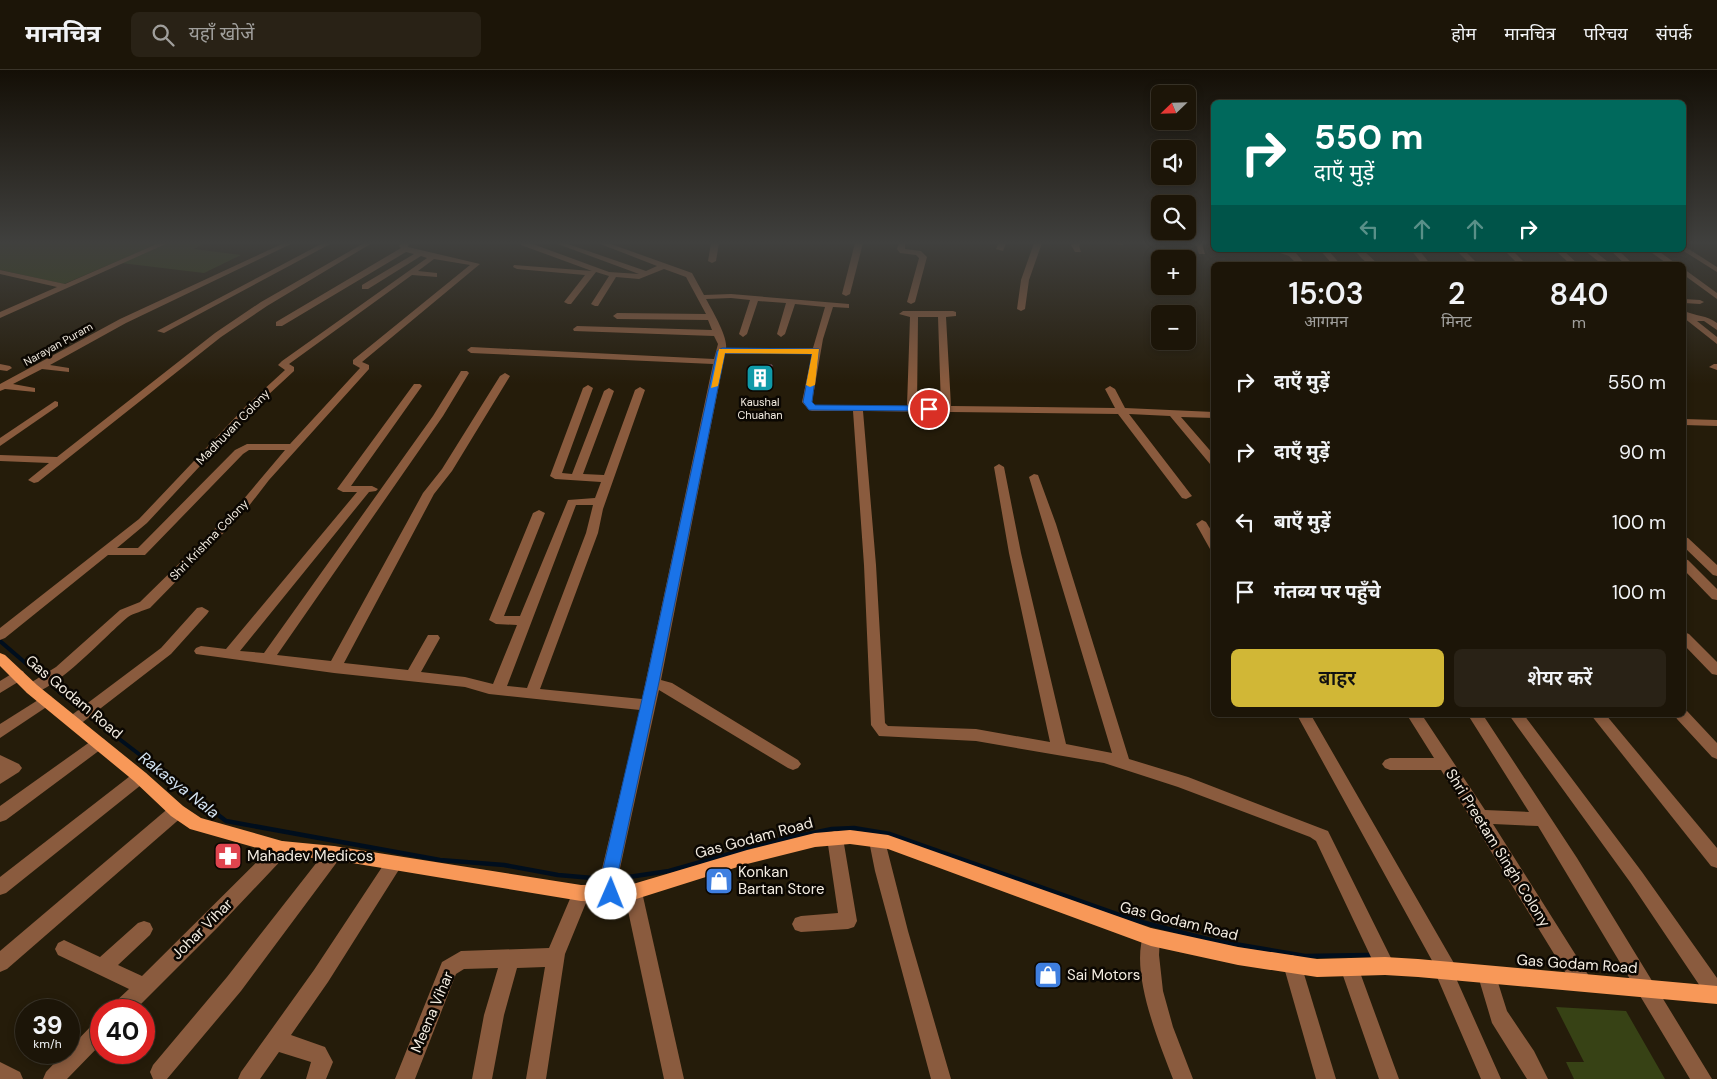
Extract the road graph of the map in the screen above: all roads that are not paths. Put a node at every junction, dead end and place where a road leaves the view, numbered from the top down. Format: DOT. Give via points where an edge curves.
graph roads {
  1 [pos="55,290"];
  2 [pos="188,290"];
  3 [pos="238,290"];
  4 [pos="287,290"];
  5 [pos="333,290"];
  6 [pos="388,290"];
  7 [pos="444,290"];
  8 [pos="577,290"];
  9 [pos="602,290"];
  10 [pos="700,290"];
  11 [pos="847,290"];
  12 [pos="914,290"];
  13 [pos="1024,290"];
  14 [pos="846,294"];
  15 [pos="705,297"];
  16 [pos="755,298"];
  17 [pos="1686,300"];
  18 [pos="568,302"];
  19 [pos="792,302"];
  20 [pos="911,302"];
  21 [pos="1700,302"];
  22 [pos="595,304"];
  23 [pos="830,305"];
  24 [pos="846,306"];
  25 [pos="1021,309"];
  26 [pos="903,314"];
  27 [pos="914,314"];
  28 [pos="942,314"];
  29 [pos="953,314"];
  30 [pos="0,315"];
  31 [pos="616,316"];
  32 [pos="1686,316"];
  33 [pos="711,317"];
  34 [pos="279,324"];
  35 [pos="1717,327"];
  36 [pos="577,329"];
  37 [pos="161,331"];
  38 [pos="718,333"];
  39 [pos="743,334"];
  40 [pos="781,334"];
  41 [pos="1717,341"];
  42 [pos="471,350"];
  43 [pos="816,351"];
  44 [pos="720,357"];
  45 [pos="41,366"];
  46 [pos="66,370"];
  47 [pos="464,373"];
  48 [pos="504,376"];
  49 [pos="417,386"];
  50 [pos="2,387"];
  51 [pos="588,388"];
  52 [pos="1110,389"];
  53 [pos="32,390"];
  54 [pos="640,390"];
  55 [pos="609,392"];
  56 [pos="55,404"];
  57 [pos="912,408"];
  58 [pos="858,409"];
  59 [pos="946,409"];
  60 [pos="1122,412"];
  61 [pos="1174,414"];
  62 [pos="1211,415"];
  63 [pos="1686,422"];
  64 [pos="1717,423"];
  65 [pos="0,443"];
  66 [pos="293,447"];
  67 [pos="0,458"];
  68 [pos="1211,458"];
  69 [pos="59,460"];
  70 [pos="1000,467"];
  71 [pos="576,477"];
  72 [pos="1034,477"];
  73 [pos="608,479"];
  74 [pos="34,480"];
  75 [pos="366,489"];
  76 [pos="387,489"];
  77 [pos="1186,496"];
  78 [pos="600,501"];
  79 [pos="539,513"];
  80 [pos="1202,524"];
  81 [pos="1211,540"];
  82 [pos="1686,543"];
  83 [pos="107,551"];
  84 [pos="1686,565"];
  85 [pos="1717,572"];
  86 [pos="1717,596"];
  87 [pos="202,611"];
  88 [pos="525,621"];
  89 [pos="2,634"];
  90 [pos="433,638"];
  91 [pos="1686,640"];
  92 [pos="202,650"];
  93 [pos="230,654"];
  94 [pos="0,658"];
  95 [pos="268,659"];
  96 [pos="334,668"];
  97 [pos="1717,670"];
  98 [pos="18,675"];
  99 [pos="412,676"];
  100 [pos="653,682"];
  101 [pos="37,686"];
  102 [pos="0,688"];
  103 [pos="498,690"];
  104 [pos="532,692"];
  105 [pos="46,700"];
  106 [pos="647,705"];
  107 [pos="82,715"];
  108 [pos="1305,717"];
  109 [pos="1415,717"];
  110 [pos="1476,717"];
  111 [pos="1517,717"];
  112 [pos="1600,717"];
  113 [pos="1684,717"];
  114 [pos="0,732"];
  115 [pos="99,742"];
  116 [pos="1059,748"];
  117 [pos="1717,753"];
  118 [pos="0,762"];
  119 [pos="1122,762"];
  120 [pos="793,764"];
  121 [pos="1390,764"];
  122 [pos="1445,764"];
  123 [pos="140,777"];
  124 [pos="0,778"];
  125 [pos="177,811"];
  126 [pos="0,815"];
  127 [pos="1480,817"];
  128 [pos="1542,819"];
  129 [pos="835,838"];
  130 [pos="877,841"];
  131 [pos="282,848"];
  132 [pos="334,853"];
  133 [pos="1717,861"];
  134 [pos="394,863"];
  135 [pos="610,883"];
  136 [pos="0,887"];
  137 [pos="633,892"];
  138 [pos="581,893"];
  139 [pos="801,924"];
  140 [pos="144,929"];
  141 [pos="1151,936"];
  142 [pos="64,949"];
  143 [pos="556,954"];
  144 [pos="510,958"];
  145 [pos="0,963"];
  146 [pos="1292,964"];
  147 [pos="103,966"];
  148 [pos="1385,966"];
  149 [pos="1349,967"];
  150 [pos="1446,971"];
  151 [pos="1487,976"];
  152 [pos="1582,982"];
  153 [pos="144,987"];
  154 [pos="1647,988"];
  155 [pos="1717,995"];
  156 [pos="133,999"];
  157 [pos="90,1041"];
  158 [pos="277,1041"];
  159 [pos="0,1072"];
  160 [pos="160,1072"];
  161 [pos="13,1079"];
  162 [pos="53,1079"];
  163 [pos="248,1079"];
  164 [pos="316,1079"];
  165 [pos="404,1079"];
  166 [pos="482,1079"];
  167 [pos="536,1079"];
  168 [pos="674,1079"];
  169 [pos="941,1079"];
  170 [pos="1183,1079"];
  171 [pos="1326,1079"];
  172 [pos="1389,1079"];
  173 [pos="1491,1079"];
  174 [pos="1538,1079"];
  175 [pos="1702,1079"];
  1 -- 30 [label="street"];
  2 -- 45 [label="street, Narayan Puram"];
  3 -- 37 [label="street"];
  4 -- 69 [label="street" via="218,335"];
  5 -- 34 [label="street"];
  6 -- 83 [label="street, Madhuvan Colony" via="282,365 291,369 250,407 159,505"];
  7 -- 66 [label="street, Shri Krishna Colony" via="356,362 366,367"];
  8 -- 18 [label="street"];
  9 -- 22 [label="street"];
  10 -- 15 [label="street"];
  11 -- 14 [label="street"];
  12 -- 20 [label="street"];
  13 -- 25 [label="street"];
  15 -- 16 [label="street"];
  15 -- 33 [label="street"];
  16 -- 19 [label="street"];
  16 -- 39 [label="street"];
  17 -- 21 [label="street"];
  19 -- 23 [label="street"];
  19 -- 40 [label="street"];
  23 -- 24 [label="street"];
  23 -- 43 [label="street"];
  26 -- 27 [label="street"];
  27 -- 28 [label="street"];
  27 -- 57 [label="street"];
  28 -- 29 [label="street"];
  28 -- 59 [label="street"];
  31 -- 33 [label="street"];
  32 -- 35 [label="street" via="1706,319"];
  32 -- 41 [label="street"];
  33 -- 38 [label="street"];
  36 -- 38 [label="street"];
  38 -- 44 [label="street"];
  42 -- 44 [label="street"];
  43 -- 44 [label="street"];
  43 -- 58 [label="street" via="808,405 812,408"];
  44 -- 100 [label="street"];
  45 -- 46 [label="street"];
  45 -- 50 [label="street, Narayan Puram"];
  47 -- 76 [label="street"];
  48 -- 96 [label="street" via="429,493"];
  49 -- 75 [label="street" via="343,489"];
  50 -- 53 [label="street"];
  51 -- 71 [label="street" via="555,476"];
  52 -- 60 [label="street"];
  54 -- 73 [label="street"];
  55 -- 71 [label="street"];
  56 -- 65 [label="street"];
  57 -- 58 [label="street"];
  57 -- 59 [label="street"];
  58 -- 116 [label="street" via="878,725 884,732 976,735"];
  59 -- 60 [label="street"];
  60 -- 61 [label="street"];
  60 -- 77 [label="street"];
  61 -- 62 [label="street"];
  61 -- 68 [label="street"];
  63 -- 64 [label="street"];
  66 -- 83 [label="street" via="247,447 142,552"];
  66 -- 101 [label="street, Shri Krishna Colony" via="241,509 145,605 125,613"];
  67 -- 69 [label="street"];
  69 -- 74 [label="street"];
  70 -- 116 [label="street" via="1015,553"];
  71 -- 73 [label="street"];
  72 -- 119 [label="street"];
  73 -- 78 [label="street"];
  75 -- 76 [label="street"];
  75 -- 93 [label="street"];
  76 -- 95 [label="street"];
  78 -- 88 [label="street" via="572,502"];
  78 -- 104 [label="street" via="592,533"];
  79 -- 88 [label="street" via="496,620"];
  80 -- 81 [label="street"];
  82 -- 85 [label="street"];
  83 -- 89 [label="street, Madhuvan Colony"];
  84 -- 86 [label="street"];
  87 -- 107 [label="street" via="166,651"];
  88 -- 103 [label="street"];
  90 -- 99 [label="street"];
  91 -- 97 [label="street"];
  92 -- 93 [label="street"];
  93 -- 95 [label="street"];
  94 -- 98 [label="main road, Gas Godam Road"];
  95 -- 96 [label="street"];
  96 -- 99 [label="street"];
  98 -- 101 [label="main road, Gas Godam Road"];
  98 -- 102 [label="street"];
  99 -- 103 [label="street" via="465,682"];
  100 -- 106 [label="street"];
  100 -- 120 [label="street" via="667,687"];
  101 -- 105 [label="main road, Gas Godam Road"];
  103 -- 104 [label="street"];
  104 -- 106 [label="street"];
  105 -- 107 [label="main road, Gas Godam Road"];
  105 -- 114 [label="street"];
  106 -- 135 [label="street"];
  107 -- 115 [label="main road, Gas Godam Road"];
  108 -- 150 [label="street"];
  109 -- 122 [label="street, Shri Preetam Singh Colony"];
  110 -- 128 [label="street"];
  111 -- 155 [label="street" via="1636,877"];
  112 -- 133 [label="street"];
  113 -- 117 [label="street"];
  115 -- 123 [label="main road, Gas Godam Road"];
  115 -- 126 [label="street"];
  116 -- 119 [label="street"];
  118 -- 124 [label="street" via="14,768"];
  119 -- 148 [label="street" via="1322,836"];
  121 -- 122 [label="street"];
  122 -- 127 [label="street, Shri Preetam Singh Colony"];
  123 -- 125 [label="main road, Gas Godam Road"];
  123 -- 136 [label="street"];
  125 -- 131 [label="main road, Gas Godam Road" via="196,824"];
  125 -- 145 [label="street"];
  127 -- 128 [label="street"];
  127 -- 152 [label="street, Shri Preetam Singh Colony"];
  128 -- 154 [label="street"];
  129 -- 130 [label="main road, Gas Godam Road"];
  129 -- 137 [label="main road, Gas Godam Road" via="747,857"];
  129 -- 139 [label="street" via="848,921"];
  130 -- 141 [label="main road, Gas Godam Road" via="888,842"];
  130 -- 169 [label="street" via="885,882"];
  131 -- 132 [label="main road, Gas Godam Road"];
  131 -- 153 [label="street, Johar Vihar"];
  132 -- 134 [label="main road, Gas Godam Road"];
  132 -- 160 [label="street" via="234,984"];
  134 -- 138 [label="main road, Gas Godam Road"];
  134 -- 158 [label="street"];
  135 -- 137 [label="main road, Gas Godam Road"];
  135 -- 138 [label="main road, Gas Godam Road"];
  137 -- 168 [label="street"];
  138 -- 143 [label="street"];
  140 -- 147 [label="street"];
  141 -- 146 [label="main road, Gas Godam Road" via="1238,956"];
  141 -- 170 [label="street" via="1151,980 1165,1032"];
  142 -- 147 [label="street"];
  143 -- 144 [label="street, Meena Vihar" via="547,958"];
  143 -- 167 [label="street"];
  144 -- 165 [label="street, Meena Vihar" via="461,960 449,968"];
  144 -- 166 [label="street" via="494,1015"];
  146 -- 149 [label="main road, Gas Godam Road" via="1317,968"];
  146 -- 171 [label="street"];
  147 -- 153 [label="street"];
  148 -- 149 [label="main road, Gas Godam Road"];
  148 -- 150 [label="main road, Gas Godam Road"];
  149 -- 172 [label="street"];
  150 -- 151 [label="main road, Gas Godam Road"];
  150 -- 173 [label="street"];
  151 -- 152 [label="main road, Gas Godam Road"];
  151 -- 174 [label="street" via="1499,1016"];
  152 -- 154 [label="main road, Gas Godam Road"];
  153 -- 156 [label="street, Johar Vihar"];
  154 -- 155 [label="main road, Gas Godam Road"];
  154 -- 175 [label="street"];
  157 -- 162 [label="street"];
  158 -- 163 [label="street"];
  158 -- 164 [label="street" via="318,1054 323,1062"];
  159 -- 161 [label="street"];
}
